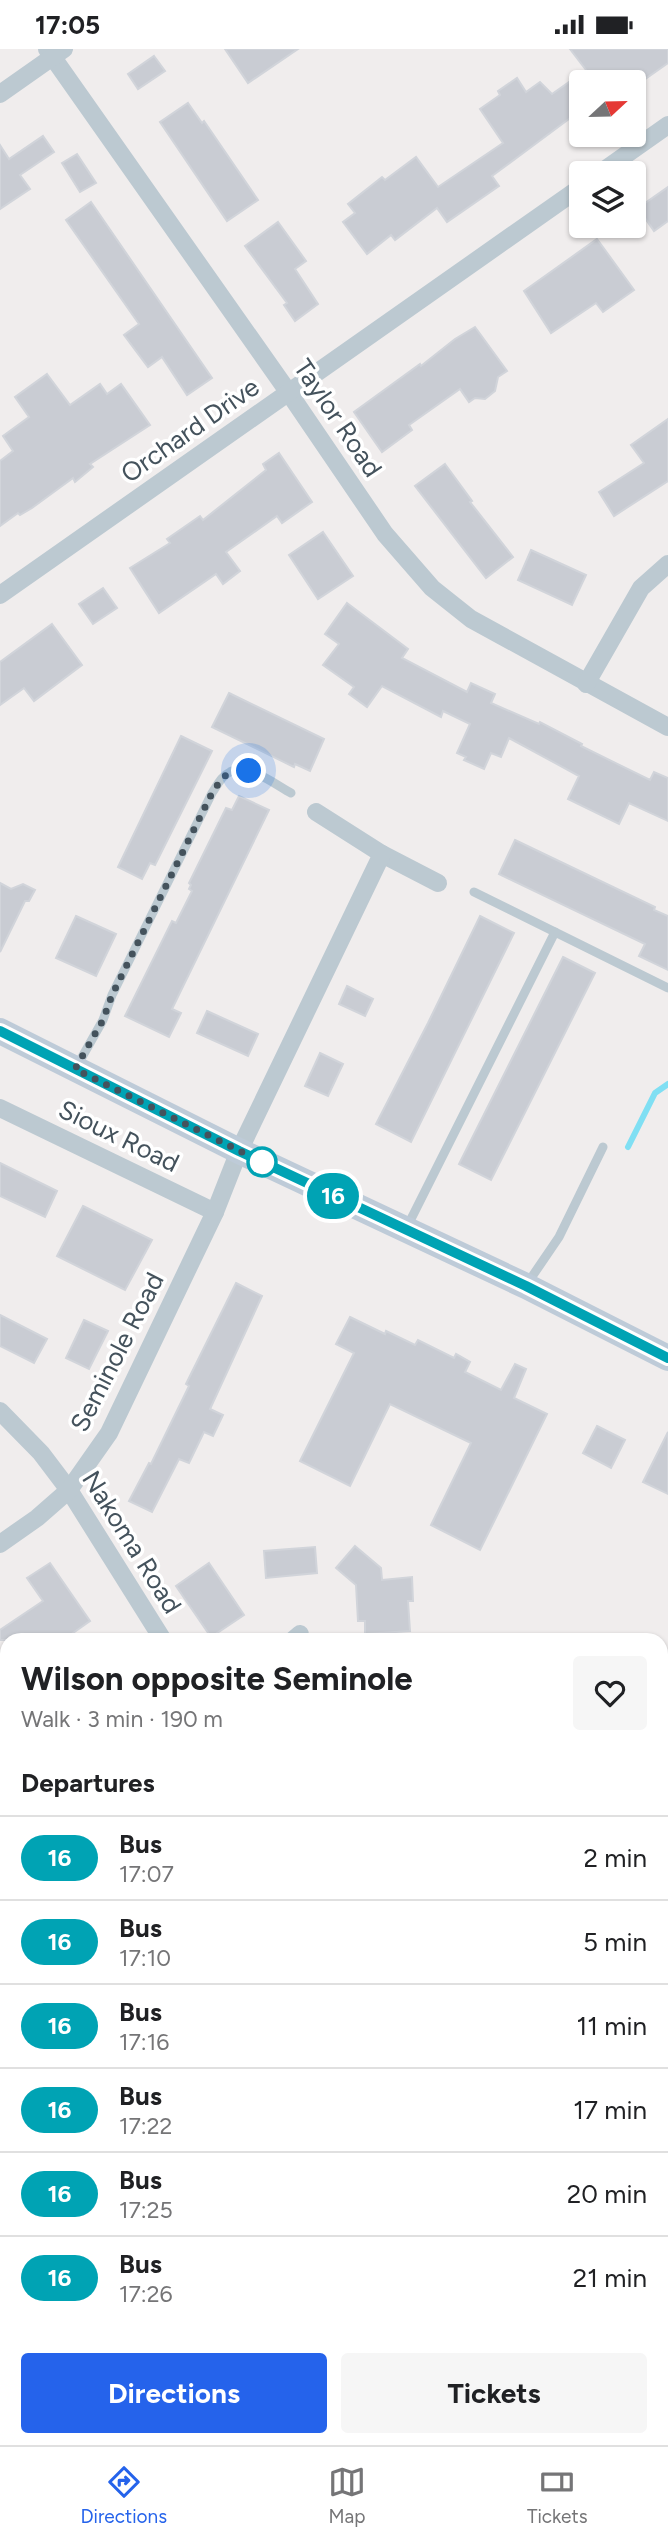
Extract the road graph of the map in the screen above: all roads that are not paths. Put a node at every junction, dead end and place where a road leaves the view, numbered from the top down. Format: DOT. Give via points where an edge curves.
graph roads {
  1 [pos="54,52"];
  2 [pos="0,94"];
  3 [pos="668,125"];
  4 [pos="617,161"];
  5 [pos="569,195"];
  6 [pos="289,393"];
  7 [pos="668,564"];
  8 [pos="0,595"];
  9 [pos="586,684"];
  10 [pos="668,727"];
  11 [pos="291,793"];
  12 [pos="316,812"];
  13 [pos="382,854"];
  14 [pos="438,883"];
  15 [pos="474,893"];
  16 [pos="555,932"];
  17 [pos="668,988"];
  18 [pos="0,1031"];
  19 [pos="75,1069"];
  20 [pos="0,1108"];
  21 [pos="603,1147"];
  22 [pos="239,1151"];
  23 [pos="215,1212"];
  24 [pos="406,1230"];
  25 [pos="526,1286"];
  26 [pos="668,1358"];
  27 [pos="0,1411"];
  28 [pos="69,1490"];
  29 [pos="0,1544"];
  30 [pos="159,1633"];
  1 -- 2 [label="street"];
  1 -- 6 [label="street, Taylor Road"];
  3 -- 4 [label="street"];
  5 -- 6 [label="street, Orchard Drive"];
  6 -- 8 [label="street, Orchard Drive"];
  6 -- 9 [label="street, Taylor Road" via="385,534 432,588 471,619"];
  7 -- 9 [label="street" via="641,587"];
  9 -- 10 [label="street, Taylor Road"];
  11 -- 19 [label="lane" via="249,771 231,771 222,778"];
  12 -- 13 [label="street"];
  13 -- 14 [label="street"];
  13 -- 22 [label="street, Seminole Road"];
  15 -- 16 [label="lane"];
  16 -- 17 [label="lane"];
  16 -- 24 [label="lane"];
  18 -- 19 [label="main road"];
  19 -- 22 [label="main road"];
  20 -- 23 [label="street, Sioux Road"];
  21 -- 25 [label="lane" via="559,1237"];
  22 -- 23 [label="street, Seminole Road"];
  22 -- 24 [label="main road"];
  23 -- 28 [label="street, Seminole Road" via="109,1433"];
  24 -- 25 [label="main road"];
  25 -- 26 [label="main road"];
  27 -- 28 [label="street, Nakoma Road"];
  28 -- 29 [label="street, Seminole Road"];
  28 -- 30 [label="street, Nakoma Road"];
}
